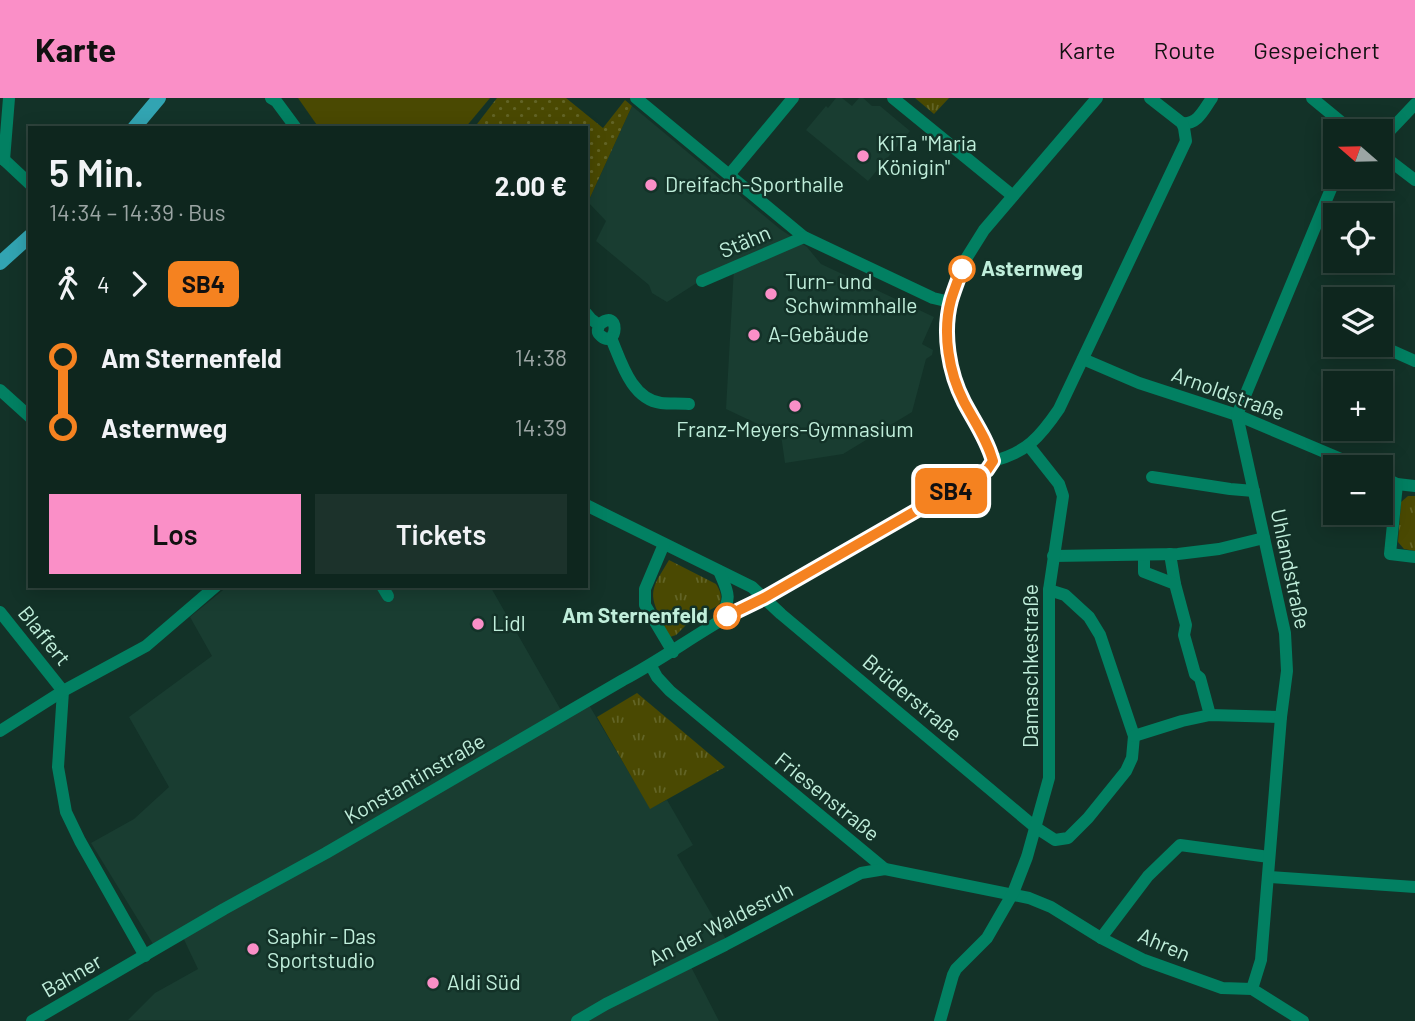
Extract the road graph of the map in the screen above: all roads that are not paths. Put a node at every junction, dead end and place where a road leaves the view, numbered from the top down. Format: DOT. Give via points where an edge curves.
graph roads {
  1 [pos="9,98"];
  2 [pos="159,98"];
  3 [pos="271,98"];
  4 [pos="636,98"];
  5 [pos="793,98"];
  6 [pos="893,98"];
  7 [pos="1097,98"];
  8 [pos="1150,98"];
  9 [pos="1212,98"];
  10 [pos="1320,100"];
  11 [pos="1415,104"];
  12 [pos="1340,119"];
  13 [pos="1182,123"];
  14 [pos="136,126"];
  15 [pos="295,126"];
  16 [pos="1393,127"];
  17 [pos="2,158"];
  18 [pos="1393,163"];
  19 [pos="729,175"];
  20 [pos="1415,180"];
  21 [pos="28,182"];
  22 [pos="1331,189"];
  23 [pos="1013,196"];
  24 [pos="804,237"];
  25 [pos="28,238"];
  26 [pos="0,264"];
  27 [pos="702,281"];
  28 [pos="950,302"];
  29 [pos="588,315"];
  30 [pos="1393,351"];
  31 [pos="1083,359"];
  32 [pos="1415,361"];
  33 [pos="0,390"];
  34 [pos="689,404"];
  35 [pos="28,415"];
  36 [pos="1237,415"];
  37 [pos="1029,446"];
  38 [pos="1332,455"];
  39 [pos="993,461"];
  40 [pos="1152,477"];
  41 [pos="1393,482"];
  42 [pos="1397,484"];
  43 [pos="1415,486"];
  44 [pos="1254,491"];
  45 [pos="588,506"];
  46 [pos="1264,538"];
  47 [pos="664,544"];
  48 [pos="1171,554"];
  49 [pos="1144,555"];
  50 [pos="1053,556"];
  51 [pos="1415,557"];
  52 [pos="719,571"];
  53 [pos="1175,584"];
  54 [pos="214,588"];
  55 [pos="1049,590"];
  56 [pos="764,598"];
  57 [pos="0,612"];
  58 [pos="716,623"];
  59 [pos="673,652"];
  60 [pos="650,666"];
  61 [pos="63,691"];
  62 [pos="1210,715"];
  63 [pos="1281,717"];
  64 [pos="0,731"];
  65 [pos="1134,736"];
  66 [pos="1035,827"];
  67 [pos="1269,857"];
  68 [pos="885,869"];
  69 [pos="1269,877"];
  70 [pos="1415,887"];
  71 [pos="1013,893"];
  72 [pos="1101,938"];
  73 [pos="145,956"];
  74 [pos="131,964"];
  75 [pos="1252,989"];
  76 [pos="32,1021"];
  77 [pos="577,1021"];
  78 [pos="940,1021"];
  79 [pos="1303,1021"];
  1 -- 17 [label="street"];
  2 -- 14 [label="main road"];
  3 -- 15 [label="street"];
  4 -- 19 [label="street"];
  5 -- 19 [label="street"];
  6 -- 23 [label="street"];
  7 -- 23 [label="street"];
  8 -- 13 [label="street"];
  9 -- 13 [label="street" via="1199,117"];
  10 -- 12 [label="street"];
  11 -- 16 [label="street"];
  13 -- 31 [label="street, Konstantinstraße" via="1186,141"];
  17 -- 21 [label="street"];
  18 -- 20 [label="street"];
  19 -- 24 [label="street"];
  22 -- 36 [label="street"];
  23 -- 28 [label="street" via="972,248"];
  24 -- 27 [label="street, Stähn"];
  24 -- 28 [label="street"];
  25 -- 26 [label="main road"];
  28 -- 39 [label="street" via="948,336 954,380"];
  29 -- 34 [label="street" via="599,325 600,336 611,338 641,395 658,403"];
  30 -- 32 [label="street"];
  31 -- 36 [label="street, Arnoldstraße"];
  31 -- 37 [label="street, Konstantinstraße" via="1051,422"];
  33 -- 35 [label="street"];
  36 -- 38 [label="street, Arnoldstraße"];
  36 -- 44 [label="street, Uhlandstraße"];
  37 -- 39 [label="street, Konstantinstraße"];
  37 -- 50 [label="street, Damaschkestraße" via="1062,492"];
  39 -- 56 [label="street, Konstantinstraße" via="987,470"];
  40 -- 44 [label="street"];
  41 -- 42 [label="street"];
  42 -- 43 [label="street"];
  42 -- 51 [label="street" via="1390,554"];
  44 -- 46 [label="street, Uhlandstraße"];
  45 -- 47 [label="street"];
  46 -- 48 [label="street"];
  46 -- 63 [label="street, Uhlandstraße" via="1285,633 1287,671"];
  47 -- 52 [label="street"];
  47 -- 59 [label="street" via="645,589 645,605"];
  48 -- 49 [label="street"];
  48 -- 53 [label="street"];
  49 -- 50 [label="street"];
  49 -- 53 [label="street" via="1144,572"];
  50 -- 55 [label="street, Damaschkestraße"];
  52 -- 56 [label="street"];
  52 -- 58 [label="street" via="729,599"];
  53 -- 62 [label="street" via="1186,625 1184,635"];
  54 -- 61 [label="street" via="146,646"];
  55 -- 65 [label="street" via="1065,594 1100,635"];
  55 -- 66 [label="street, Damaschkestraße" via="1049,778"];
  56 -- 58 [label="street, Konstantinstraße"];
  56 -- 66 [label="street, Brüderstraße"];
  57 -- 61 [label="street, Blaffert"];
  58 -- 59 [label="street, Konstantinstraße"];
  59 -- 60 [label="street, Konstantinstraße"];
  60 -- 68 [label="street, Friesenstraße" via="670,691"];
  60 -- 73 [label="street, Konstantinstraße"];
  61 -- 64 [label="street, Blaffert"];
  61 -- 73 [label="street" via="58,767 66,812"];
  62 -- 63 [label="street"];
  62 -- 65 [label="street"];
  63 -- 67 [label="street, Uhlandstraße"];
  65 -- 66 [label="street" via="1126,771 1068,838 1055,839"];
  66 -- 71 [label="street, Damaschkestraße"];
  67 -- 69 [label="street, Uhlandstraße"];
  67 -- 72 [label="street" via="1180,845 1147,876"];
  68 -- 71 [label="street, Friesenstraße"];
  68 -- 77 [label="street, An der Waldesruh" via="861,873"];
  69 -- 70 [label="street"];
  69 -- 75 [label="street, Uhlandstraße" via="1261,960"];
  71 -- 72 [label="street, Ahren" via="1051,907"];
  71 -- 78 [label="street, Damaschkestraße" via="987,938 956,969"];
  72 -- 75 [label="street, Ahren" via="1144,960 1222,988"];
  73 -- 74 [label="street, Konstantinstraße"];
  74 -- 76 [label="street, Bahner"];
  75 -- 79 [label="street, Ahren"];
}
